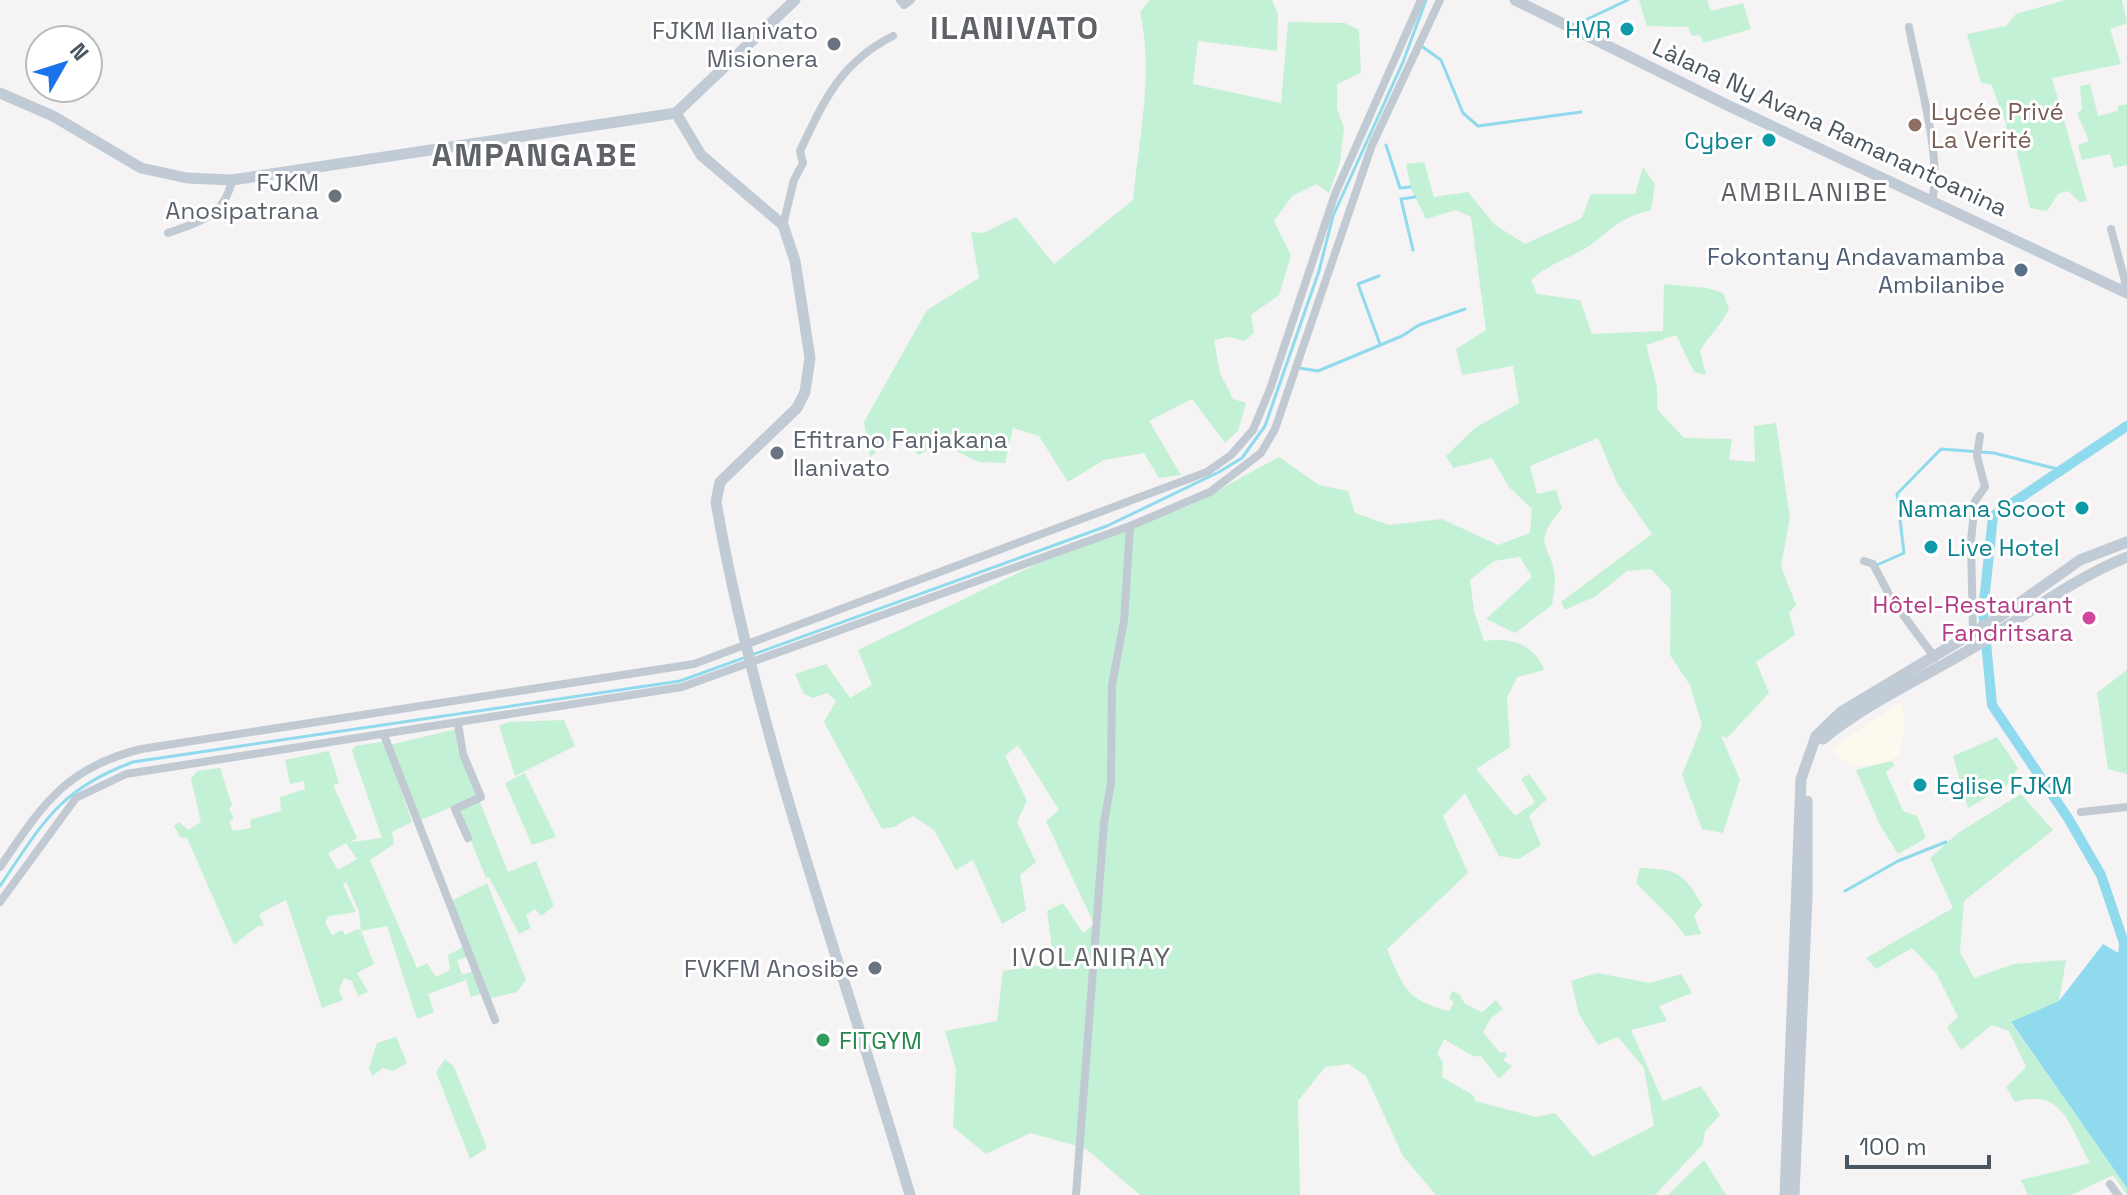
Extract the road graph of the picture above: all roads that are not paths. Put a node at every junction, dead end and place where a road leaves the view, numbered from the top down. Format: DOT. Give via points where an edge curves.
graph roads {
  1 [pos="795,0"];
  2 [pos="900,0"];
  3 [pos="911,0"];
  4 [pos="1421,0"];
  5 [pos="1440,0"];
  6 [pos="1515,0"];
  7 [pos="1909,27"];
  8 [pos="893,36"];
  9 [pos="0,93"];
  10 [pos="676,113"];
  11 [pos="232,180"];
  12 [pos="1932,200"];
  13 [pos="783,225"];
  14 [pos="2111,229"];
  15 [pos="168,233"];
  16 [pos="2125,292"];
  17 [pos="1979,444"];
  18 [pos="1130,526"];
  19 [pos="2127,542"];
  20 [pos="2127,557"];
  21 [pos="1864,561"];
  22 [pos="1974,632"];
  23 [pos="746,643"];
  24 [pos="1935,658"];
  25 [pos="751,662"];
  26 [pos="458,724"];
  27 [pos="384,735"];
  28 [pos="2127,807"];
  29 [pos="2081,812"];
  30 [pos="468,838"];
  31 [pos="0,867"];
  32 [pos="0,902"];
  33 [pos="495,1020"];
  34 [pos="2110,1184"];
  35 [pos="910,1195"];
  36 [pos="1076,1195"];
  37 [pos="1785,1195"];
  38 [pos="1794,1195"];
  39 [pos="2118,1195"];
  1 -- 10 [label="street"];
  2 -- 3 [label="street" via="904,5"];
  4 -- 23 [label="street" via="1335,194 1253,430 1231,455 1198,476"];
  5 -- 18 [label="street" via="1372,145 1275,429 1261,453 1210,492"];
  6 -- 12 [label="street, Làlana Ny Avana Ramanantoanina"];
  7 -- 12 [label="street" via="1933,156"];
  8 -- 13 [label="street" via="866,49 840,75 800,151 803,163"];
  9 -- 11 [label="street" via="53,116 141,168"];
  10 -- 11 [label="street"];
  10 -- 13 [label="street" via="701,155"];
  11 -- 15 [label="street" via="228,199 202,222"];
  12 -- 16 [label="street, Làlana Ny Avana Ramanantoanina"];
  13 -- 23 [label="street" via="795,261 810,358 805,392 797,408 720,482 716,502"];
  14 -- 16 [label="street"];
  17 -- 22 [label="street" via="1985,487 1975,501 1971,541"];
  18 -- 25 [label="street"];
  18 -- 36 [label="street" via="1124,621 1112,685 1111,783"];
  19 -- 22 [label="street" via="2080,560"];
  20 -- 38 [label="street" via="2080,577 1974,647 1846,720 1819,743 1807,780"];
  21 -- 24 [label="street" via="1873,564"];
  22 -- 24 [label="street"];
  23 -- 25 [label="street"];
  23 -- 31 [label="street" via="694,664 105,758 48,798"];
  24 -- 37 [label="street" via="1841,712 1816,736 1801,779"];
  25 -- 26 [label="street" via="682,687"];
  25 -- 35 [label="street"];
  26 -- 27 [label="street"];
  26 -- 30 [label="street" via="463,754 481,797 455,809"];
  27 -- 32 [label="street" via="126,774 76,798"];
  27 -- 33 [label="street"];
  28 -- 29 [label="street"];
  34 -- 39 [label="street"];
}
